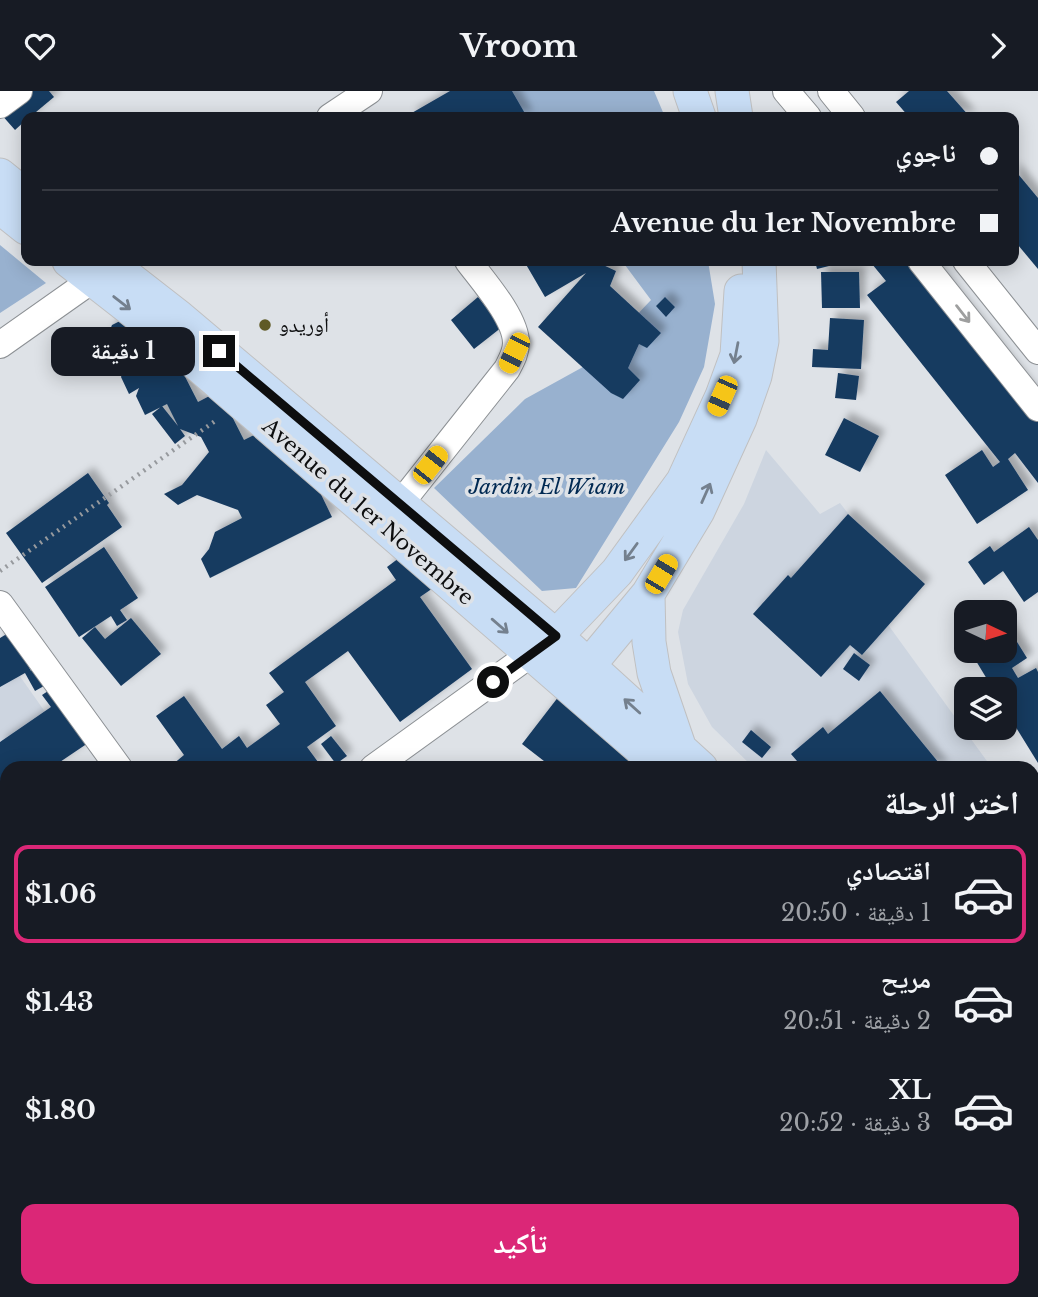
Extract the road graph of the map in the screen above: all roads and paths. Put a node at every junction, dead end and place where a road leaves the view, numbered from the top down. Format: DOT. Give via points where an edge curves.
graph roads {
  1 [pos="19,91"];
  2 [pos="690,91"];
  3 [pos="732,91"];
  4 [pos="786,91"];
  5 [pos="831,91"];
  6 [pos="357,100"];
  7 [pos="0,105"];
  8 [pos="338,112"];
  9 [pos="697,112"];
  10 [pos="735,112"];
  11 [pos="803,112"];
  12 [pos="848,112"];
  13 [pos="0,176"];
  14 [pos="21,192"];
  15 [pos="0,207"];
  16 [pos="21,223"];
  17 [pos="100,266"];
  18 [pos="472,266"];
  19 [pos="738,266"];
  20 [pos="759,266"];
  21 [pos="925,266"];
  22 [pos="970,266"];
  23 [pos="0,345"];
  24 [pos="1038,351"];
  25 [pos="241,403"];
  26 [pos="1038,408"];
  27 [pos="390,513"];
  28 [pos="0,571"];
  29 [pos="648,594"];
  30 [pos="0,604"];
  31 [pos="544,644"];
  32 [pos="580,677"];
  33 [pos="114,761"];
  34 [pos="383,761"];
  35 [pos="680,761"];
  36 [pos="681,761"];
  1 -- 7 [label="street"];
  2 -- 9 [label="main road"];
  3 -- 10 [label="main road"];
  4 -- 11 [label="street"];
  5 -- 12 [label="street"];
  6 -- 8 [label="street"];
  13 -- 14 [label="main road"];
  15 -- 16 [label="main road"];
  17 -- 23 [label="street"];
  17 -- 25 [label="main road, Avenue du 1er Novembre, one-way" via="160,332"];
  17 -- 27 [label="main road, Avenue du 1er Novembre" via="179,317"];
  18 -- 27 [label="street" via="514,331 514,353 507,369"];
  19 -- 31 [label="main road, one-way" via="742,300 737,355 683,481 617,572"];
  29 -- 20 [label="main road, one-way" via="698,511 755,376 762,341"];
  21 -- 26 [label="street, one-way"];
  22 -- 24 [label="street"];
  25 -- 27 [label="main road, Avenue du 1er Novembre"];
  25 -- 28 [label="path"];
  27 -- 31 [label="main road, Avenue du 1er Novembre"];
  29 -- 32 [label="main road"];
  29 -- 36 [label="main road" via="654,673"];
  30 -- 33 [label="street"];
  31 -- 32 [label="main road, Avenue du 1er Novembre"];
  31 -- 34 [label="street"];
  32 -- 35 [label="main road, Avenue du 1er Novembre"];
}
